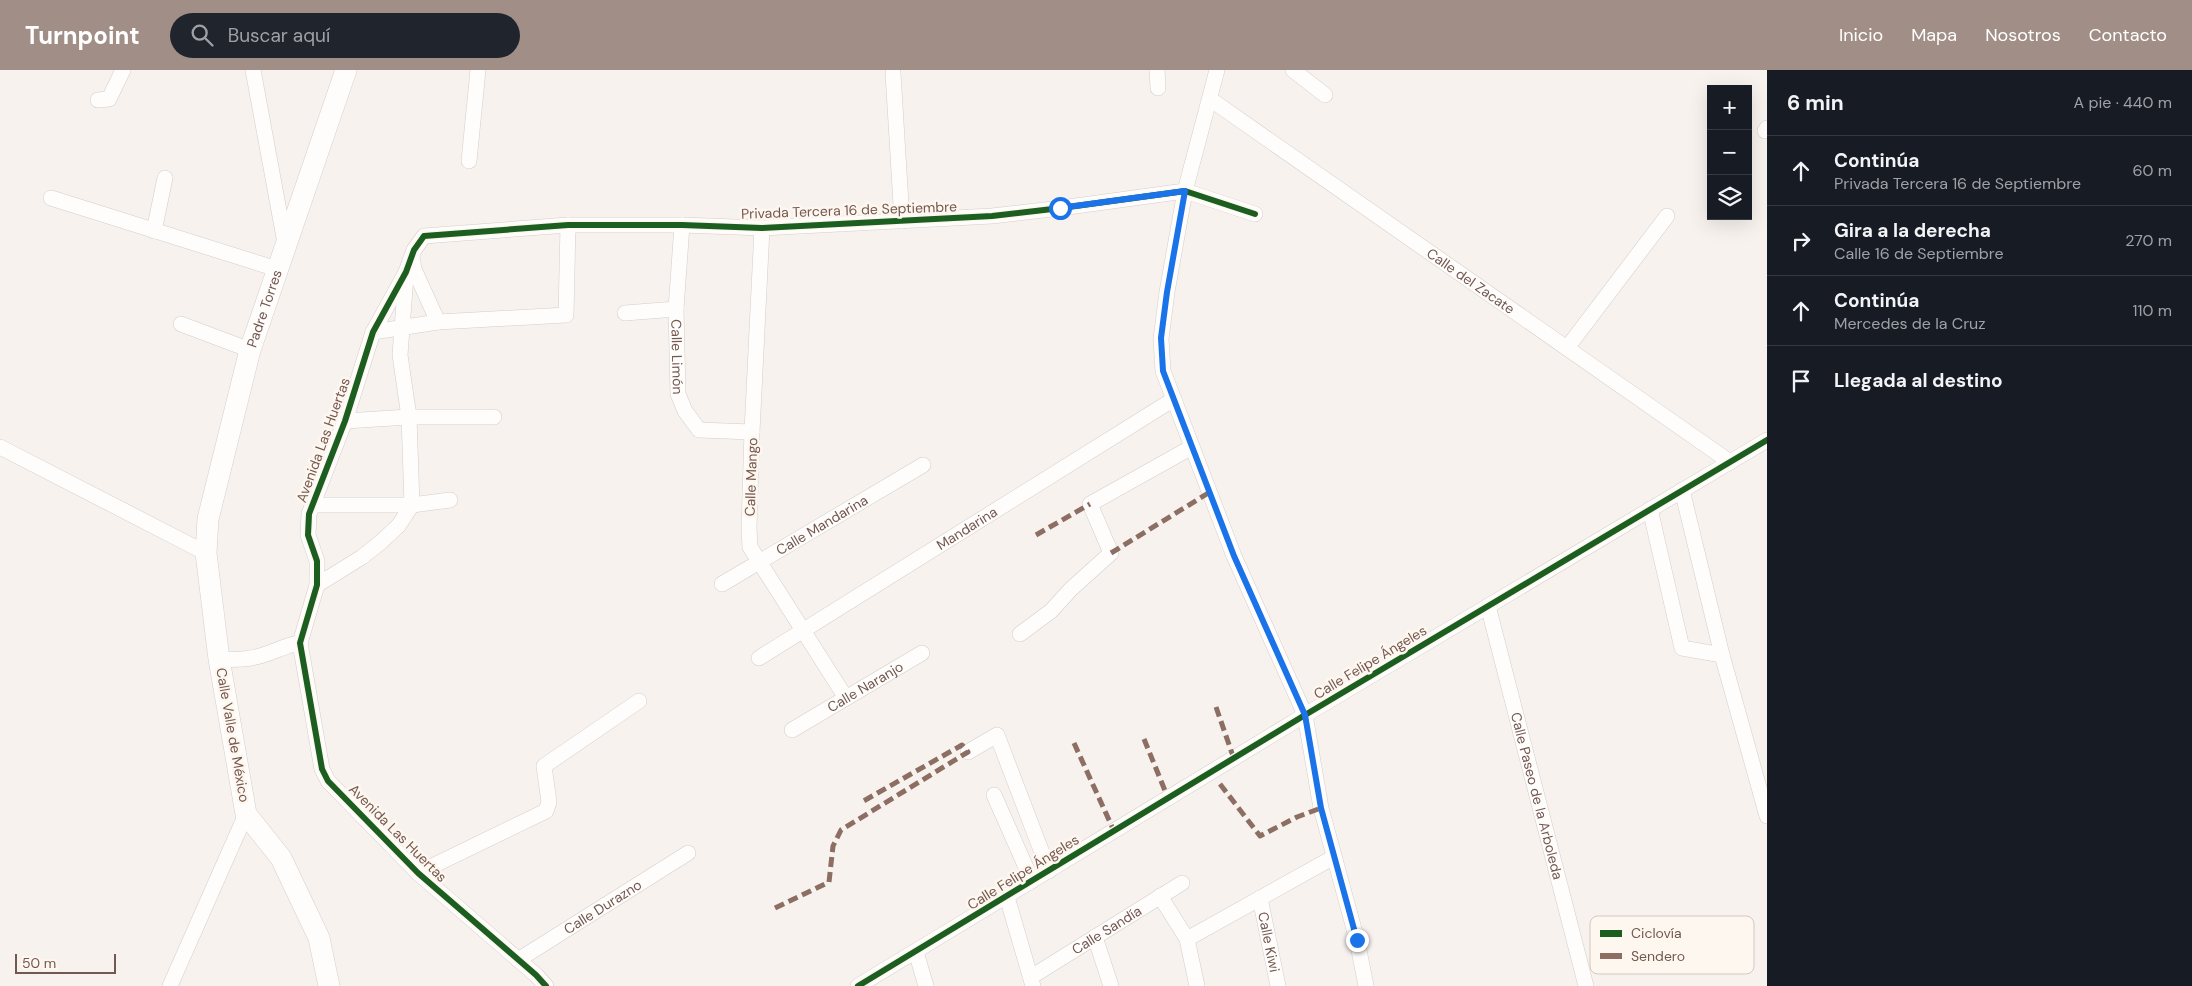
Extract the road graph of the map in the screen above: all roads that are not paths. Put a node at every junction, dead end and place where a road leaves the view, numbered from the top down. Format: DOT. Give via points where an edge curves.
graph roads {
  1 [pos="123,70"];
  2 [pos="253,70"];
  3 [pos="346,70"];
  4 [pos="478,70"];
  5 [pos="1157,70"];
  6 [pos="1217,70"];
  7 [pos="1293,70"];
  8 [pos="893,73"];
  9 [pos="1158,88"];
  10 [pos="1325,95"];
  11 [pos="1210,99"];
  12 [pos="98,100"];
  13 [pos="469,161"];
  14 [pos="165,178"];
  15 [pos="1185,191"];
  16 [pos="51,198"];
  17 [pos="1255,214"];
  18 [pos="1667,216"];
  19 [pos="902,221"];
  20 [pos="568,224"];
  21 [pos="682,225"];
  22 [pos="762,228"];
  23 [pos="154,231"];
  24 [pos="424,236"];
  25 [pos="285,244"];
  26 [pos="412,257"];
  27 [pos="277,269"];
  28 [pos="406,272"];
  29 [pos="676,308"];
  30 [pos="625,313"];
  31 [pos="438,322"];
  32 [pos="181,324"];
  33 [pos="401,329"];
  34 [pos="373,332"];
  35 [pos="1567,348"];
  36 [pos="250,350"];
  37 [pos="1174,399"];
  38 [pos="409,417"];
  39 [pos="494,417"];
  40 [pos="345,421"];
  41 [pos="752,432"];
  42 [pos="1767,440"];
  43 [pos="1192,447"];
  44 [pos="0,448"];
  45 [pos="1730,462"];
  46 [pos="923,465"];
  47 [pos="1682,490"];
  48 [pos="450,500"];
  49 [pos="313,505"];
  50 [pos="412,505"];
  51 [pos="1650,509"];
  52 [pos="206,553"];
  53 [pos="759,561"];
  54 [pos="722,584"];
  55 [pos="317,585"];
  56 [pos="1488,606"];
  57 [pos="801,630"];
  58 [pos="1020,634"];
  59 [pos="300,643"];
  60 [pos="922,653"];
  61 [pos="1722,655"];
  62 [pos="759,658"];
  63 [pos="219,659"];
  64 [pos="846,698"];
  65 [pos="638,701"];
  66 [pos="1305,715"];
  67 [pos="792,730"];
  68 [pos="968,752"];
  69 [pos="994,795"];
  70 [pos="246,814"];
  71 [pos="1767,816"];
  72 [pos="688,852"];
  73 [pos="1334,857"];
  74 [pos="1049,872"];
  75 [pos="418,874"];
  76 [pos="1032,881"];
  77 [pos="1182,883"];
  78 [pos="1160,896"];
  79 [pos="1007,897"];
  80 [pos="1260,898"];
  81 [pos="1094,938"];
  82 [pos="1187,939"];
  83 [pos="916,952"];
  84 [pos="518,960"];
  85 [pos="1032,982"];
  86 [pos="170,986"];
  87 [pos="330,986"];
  88 [pos="546,986"];
  89 [pos="858,986"];
  90 [pos="926,986"];
  91 [pos="1111,986"];
  92 [pos="1197,986"];
  93 [pos="1278,986"];
  94 [pos="1366,986"];
  95 [pos="1586,986"];
  1 -- 12 [label="street" via="109,99"];
  2 -- 25 [label="street"];
  3 -- 25 [label="street, Padre Torres"];
  4 -- 13 [label="street"];
  5 -- 9 [label="street"];
  6 -- 11 [label="street"];
  7 -- 10 [label="street"];
  8 -- 19 [label="street"];
  11 -- 15 [label="street"];
  11 -- 35 [label="street, Calle del Zacate"];
  14 -- 23 [label="street"];
  15 -- 17 [label="street"];
  15 -- 19 [label="street, Privada Tercera 16 de Septiembre" via="1011,214"];
  15 -- 37 [label="street" via="1161,338 1163,371"];
  16 -- 23 [label="street"];
  18 -- 35 [label="street"];
  19 -- 22 [label="street, Privada Tercera 16 de Septiembre"];
  20 -- 21 [label="street, Privada Tercera 16 de Septiembre"];
  20 -- 24 [label="street, Privada Tercera 16 de Septiembre"];
  20 -- 31 [label="street" via="566,315"];
  21 -- 22 [label="street, Privada Tercera 16 de Septiembre"];
  21 -- 29 [label="street, Calle Limón"];
  22 -- 41 [label="street, Calle Mango"];
  23 -- 27 [label="street"];
  24 -- 26 [label="street, Avenida Las Huertas"];
  25 -- 27 [label="street, Padre Torres"];
  26 -- 28 [label="street, Avenida Las Huertas"];
  26 -- 31 [label="street" via="414,269"];
  27 -- 36 [label="street, Padre Torres"];
  28 -- 33 [label="street"];
  28 -- 34 [label="street, Avenida Las Huertas"];
  29 -- 30 [label="street"];
  29 -- 41 [label="street, Calle Limón" via="678,394 685,411 699,430"];
  31 -- 33 [label="street"];
  32 -- 36 [label="street"];
  33 -- 34 [label="street"];
  33 -- 38 [label="street" via="400,355"];
  34 -- 40 [label="street, Avenida Las Huertas"];
  35 -- 45 [label="street, Calle del Zacate"];
  36 -- 52 [label="street, Padre Torres" via="208,520"];
  37 -- 43 [label="street"];
  37 -- 57 [label="street, Mandarina"];
  38 -- 39 [label="street"];
  38 -- 40 [label="street"];
  38 -- 50 [label="street"];
  40 -- 49 [label="street, Avenida Las Huertas"];
  41 -- 53 [label="street, Calle Mango" via="750,547"];
  42 -- 45 [label="street, Calle Felipe Ángeles"];
  43 -- 58 [label="street" via="1090,504 1110,552 1051,611"];
  43 -- 66 [label="street" via="1234,556"];
  44 -- 52 [label="street"];
  45 -- 47 [label="street, Calle Felipe Ángeles"];
  46 -- 53 [label="street, Calle Mandarina"];
  47 -- 51 [label="street, Calle Felipe Ángeles"];
  47 -- 61 [label="street"];
  48 -- 50 [label="street"];
  49 -- 50 [label="street"];
  49 -- 55 [label="street, Avenida Las Huertas" via="307,526 317,561"];
  50 -- 55 [label="street" via="400,525 381,542"];
  51 -- 56 [label="street, Calle Felipe Ángeles"];
  51 -- 61 [label="street" via="1682,648"];
  52 -- 63 [label="street, Calle Valle de México"];
  53 -- 54 [label="street, Calle Mandarina"];
  53 -- 57 [label="street, Calle Mango"];
  55 -- 59 [label="street, Avenida Las Huertas"];
  56 -- 66 [label="street, Calle Felipe Ángeles"];
  56 -- 95 [label="street, Calle Paseo de la Arboleda"];
  57 -- 62 [label="street, Mandarina"];
  57 -- 64 [label="street, Calle Mango"];
  59 -- 63 [label="street" via="254,658"];
  59 -- 75 [label="street, Avenida Las Huertas" via="322,769 328,780"];
  60 -- 64 [label="street, Calle Naranjo"];
  61 -- 71 [label="street"];
  63 -- 70 [label="street, Calle Valle de México"];
  64 -- 67 [label="street, Calle Naranjo"];
  65 -- 75 [label="street" via="544,766 549,802 546,810"];
  66 -- 73 [label="street" via="1321,808"];
  66 -- 74 [label="street, Calle Felipe Ángeles"];
  68 -- 74 [label="street" via="997,735"];
  69 -- 76 [label="street"];
  70 -- 86 [label="street"];
  70 -- 87 [label="street, Calle Valle de México" via="281,858 319,938"];
  72 -- 84 [label="street, Calle Durazno"];
  73 -- 80 [label="street"];
  73 -- 94 [label="street"];
  74 -- 76 [label="street, Calle Felipe Ángeles"];
  75 -- 84 [label="street, Avenida Las Huertas"];
  76 -- 79 [label="street, Calle Felipe Ángeles"];
  77 -- 78 [label="street, Calle Sandía"];
  78 -- 81 [label="street, Calle Sandía"];
  78 -- 82 [label="street"];
  79 -- 83 [label="street, Calle Felipe Ángeles"];
  79 -- 85 [label="street"];
  80 -- 82 [label="street"];
  80 -- 93 [label="street, Calle Kiwi"];
  81 -- 85 [label="street, Calle Sandía"];
  81 -- 91 [label="street"];
  82 -- 92 [label="street"];
  83 -- 89 [label="street, Calle Felipe Ángeles"];
  83 -- 90 [label="street"];
  84 -- 88 [label="street, Avenida Las Huertas"];
}
